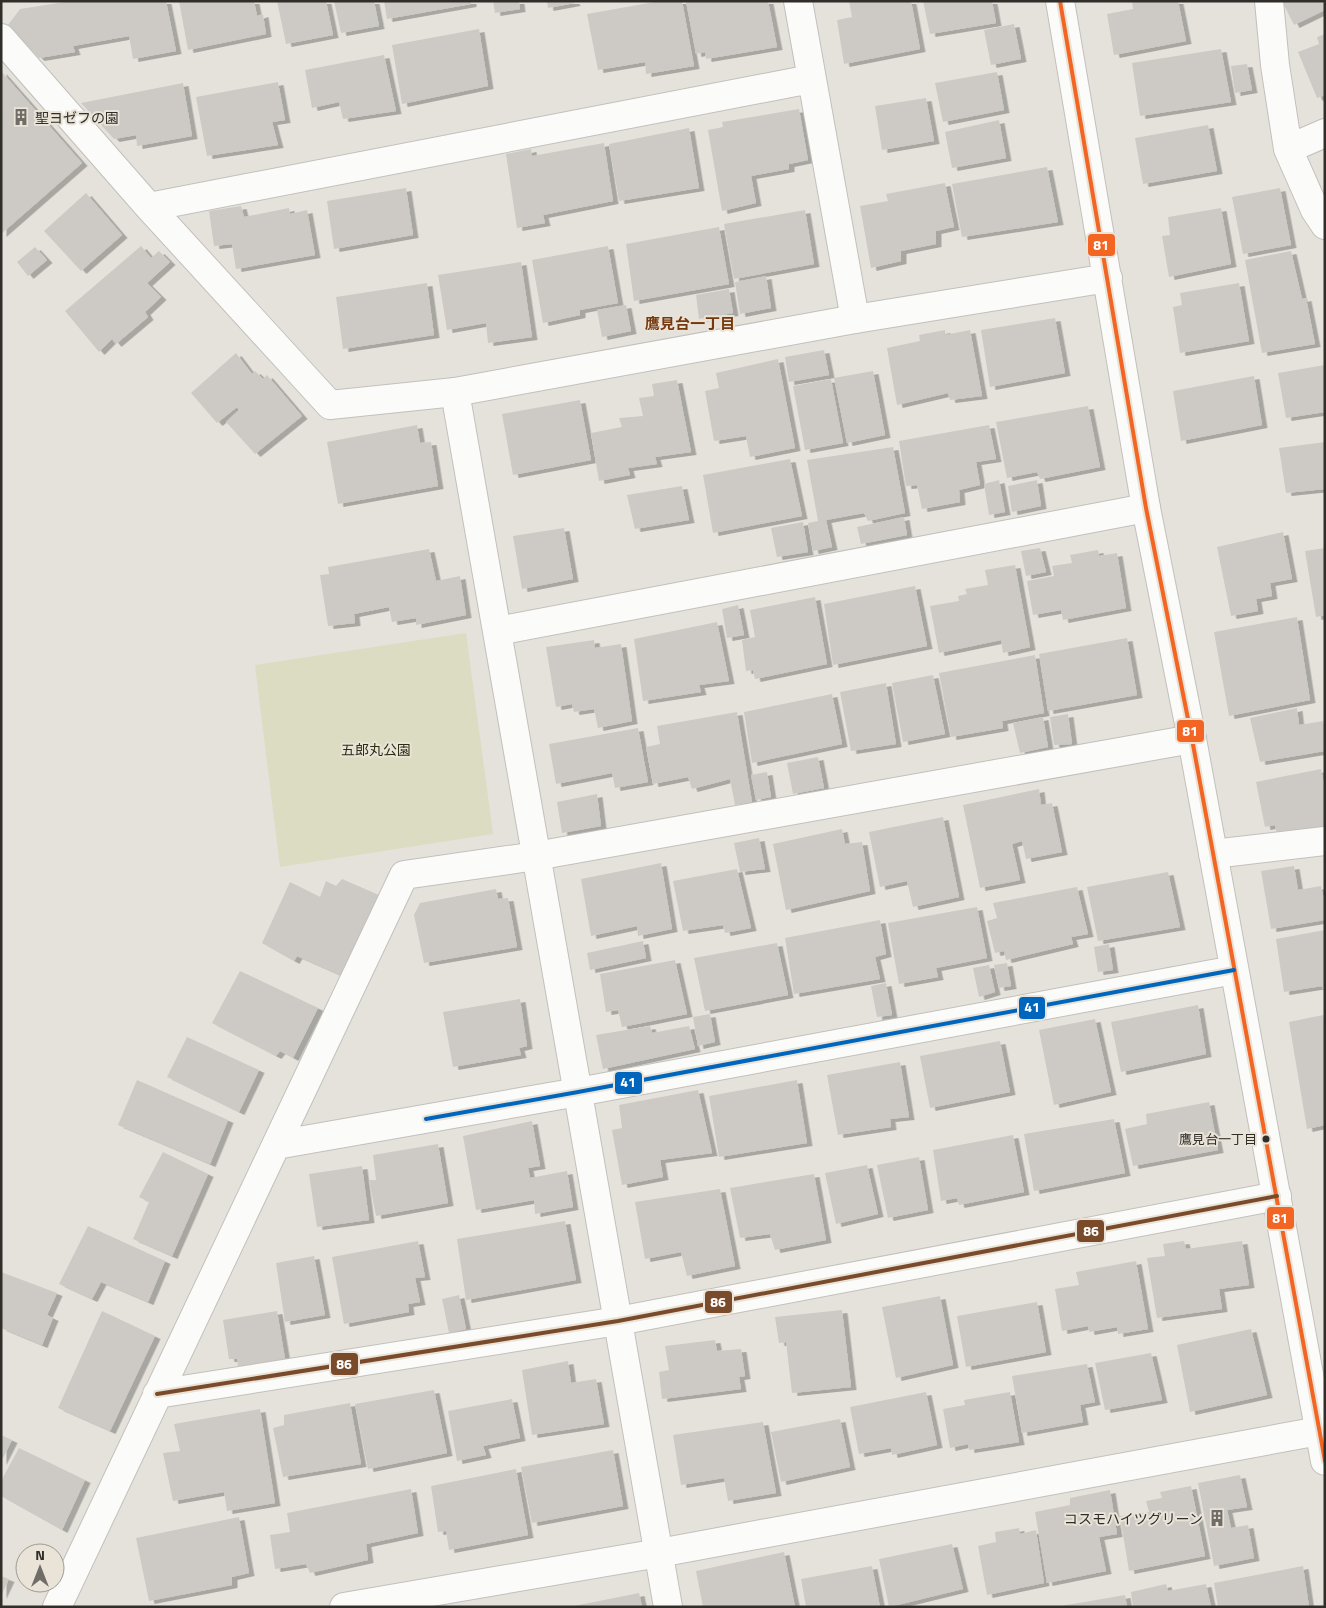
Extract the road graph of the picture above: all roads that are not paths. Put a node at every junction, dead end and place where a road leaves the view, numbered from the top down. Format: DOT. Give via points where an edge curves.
graph roads {
  1 [pos="798,1"];
  2 [pos="1060,1"];
  3 [pos="1269,1"];
  4 [pos="1,38"];
  5 [pos="811,79"];
  6 [pos="1325,133"];
  7 [pos="1288,149"];
  8 [pos="149,207"];
  9 [pos="1325,225"];
  10 [pos="1108,278"];
  11 [pos="855,318"];
  12 [pos="456,392"];
  13 [pos="1146,508"];
  14 [pos="498,631"];
  15 [pos="1192,739"];
  16 [pos="1325,841"];
  17 [pos="1213,854"];
  18 [pos="536,856"];
  19 [pos="1234,970"];
  20 [pos="578,1092"];
  21 [pos="276,1145"];
  22 [pos="1277,1196"];
  23 [pos="618,1321"];
  24 [pos="157,1394"];
  25 [pos="1319,1431"];
  26 [pos="1325,1461"];
  27 [pos="658,1553"];
  28 [pos="57,1607"];
  29 [pos="344,1607"];
  30 [pos="668,1607"];
  1 -- 5 [label="street"];
  2 -- 10 [label="street"];
  3 -- 7 [label="street"];
  4 -- 8 [label="street"];
  5 -- 8 [label="street"];
  5 -- 11 [label="street"];
  6 -- 7 [label="street"];
  7 -- 9 [label="street" via="1314,210"];
  8 -- 12 [label="street" via="330,405"];
  10 -- 11 [label="street"];
  10 -- 13 [label="street"];
  11 -- 12 [label="street"];
  12 -- 14 [label="street"];
  13 -- 14 [label="street"];
  13 -- 15 [label="street"];
  14 -- 18 [label="street"];
  15 -- 17 [label="street"];
  15 -- 18 [label="street"];
  16 -- 17 [label="street"];
  17 -- 19 [label="street"];
  18 -- 20 [label="street"];
  18 -- 21 [label="street" via="404,875"];
  19 -- 20 [label="street"];
  19 -- 22 [label="street"];
  20 -- 21 [label="street"];
  20 -- 23 [label="street"];
  21 -- 24 [label="street"];
  22 -- 23 [label="street"];
  22 -- 25 [label="street"];
  23 -- 24 [label="street"];
  23 -- 27 [label="street"];
  24 -- 28 [label="street"];
  25 -- 26 [label="street"];
  25 -- 27 [label="street"];
  27 -- 29 [label="street"];
  27 -- 30 [label="street"];
}
